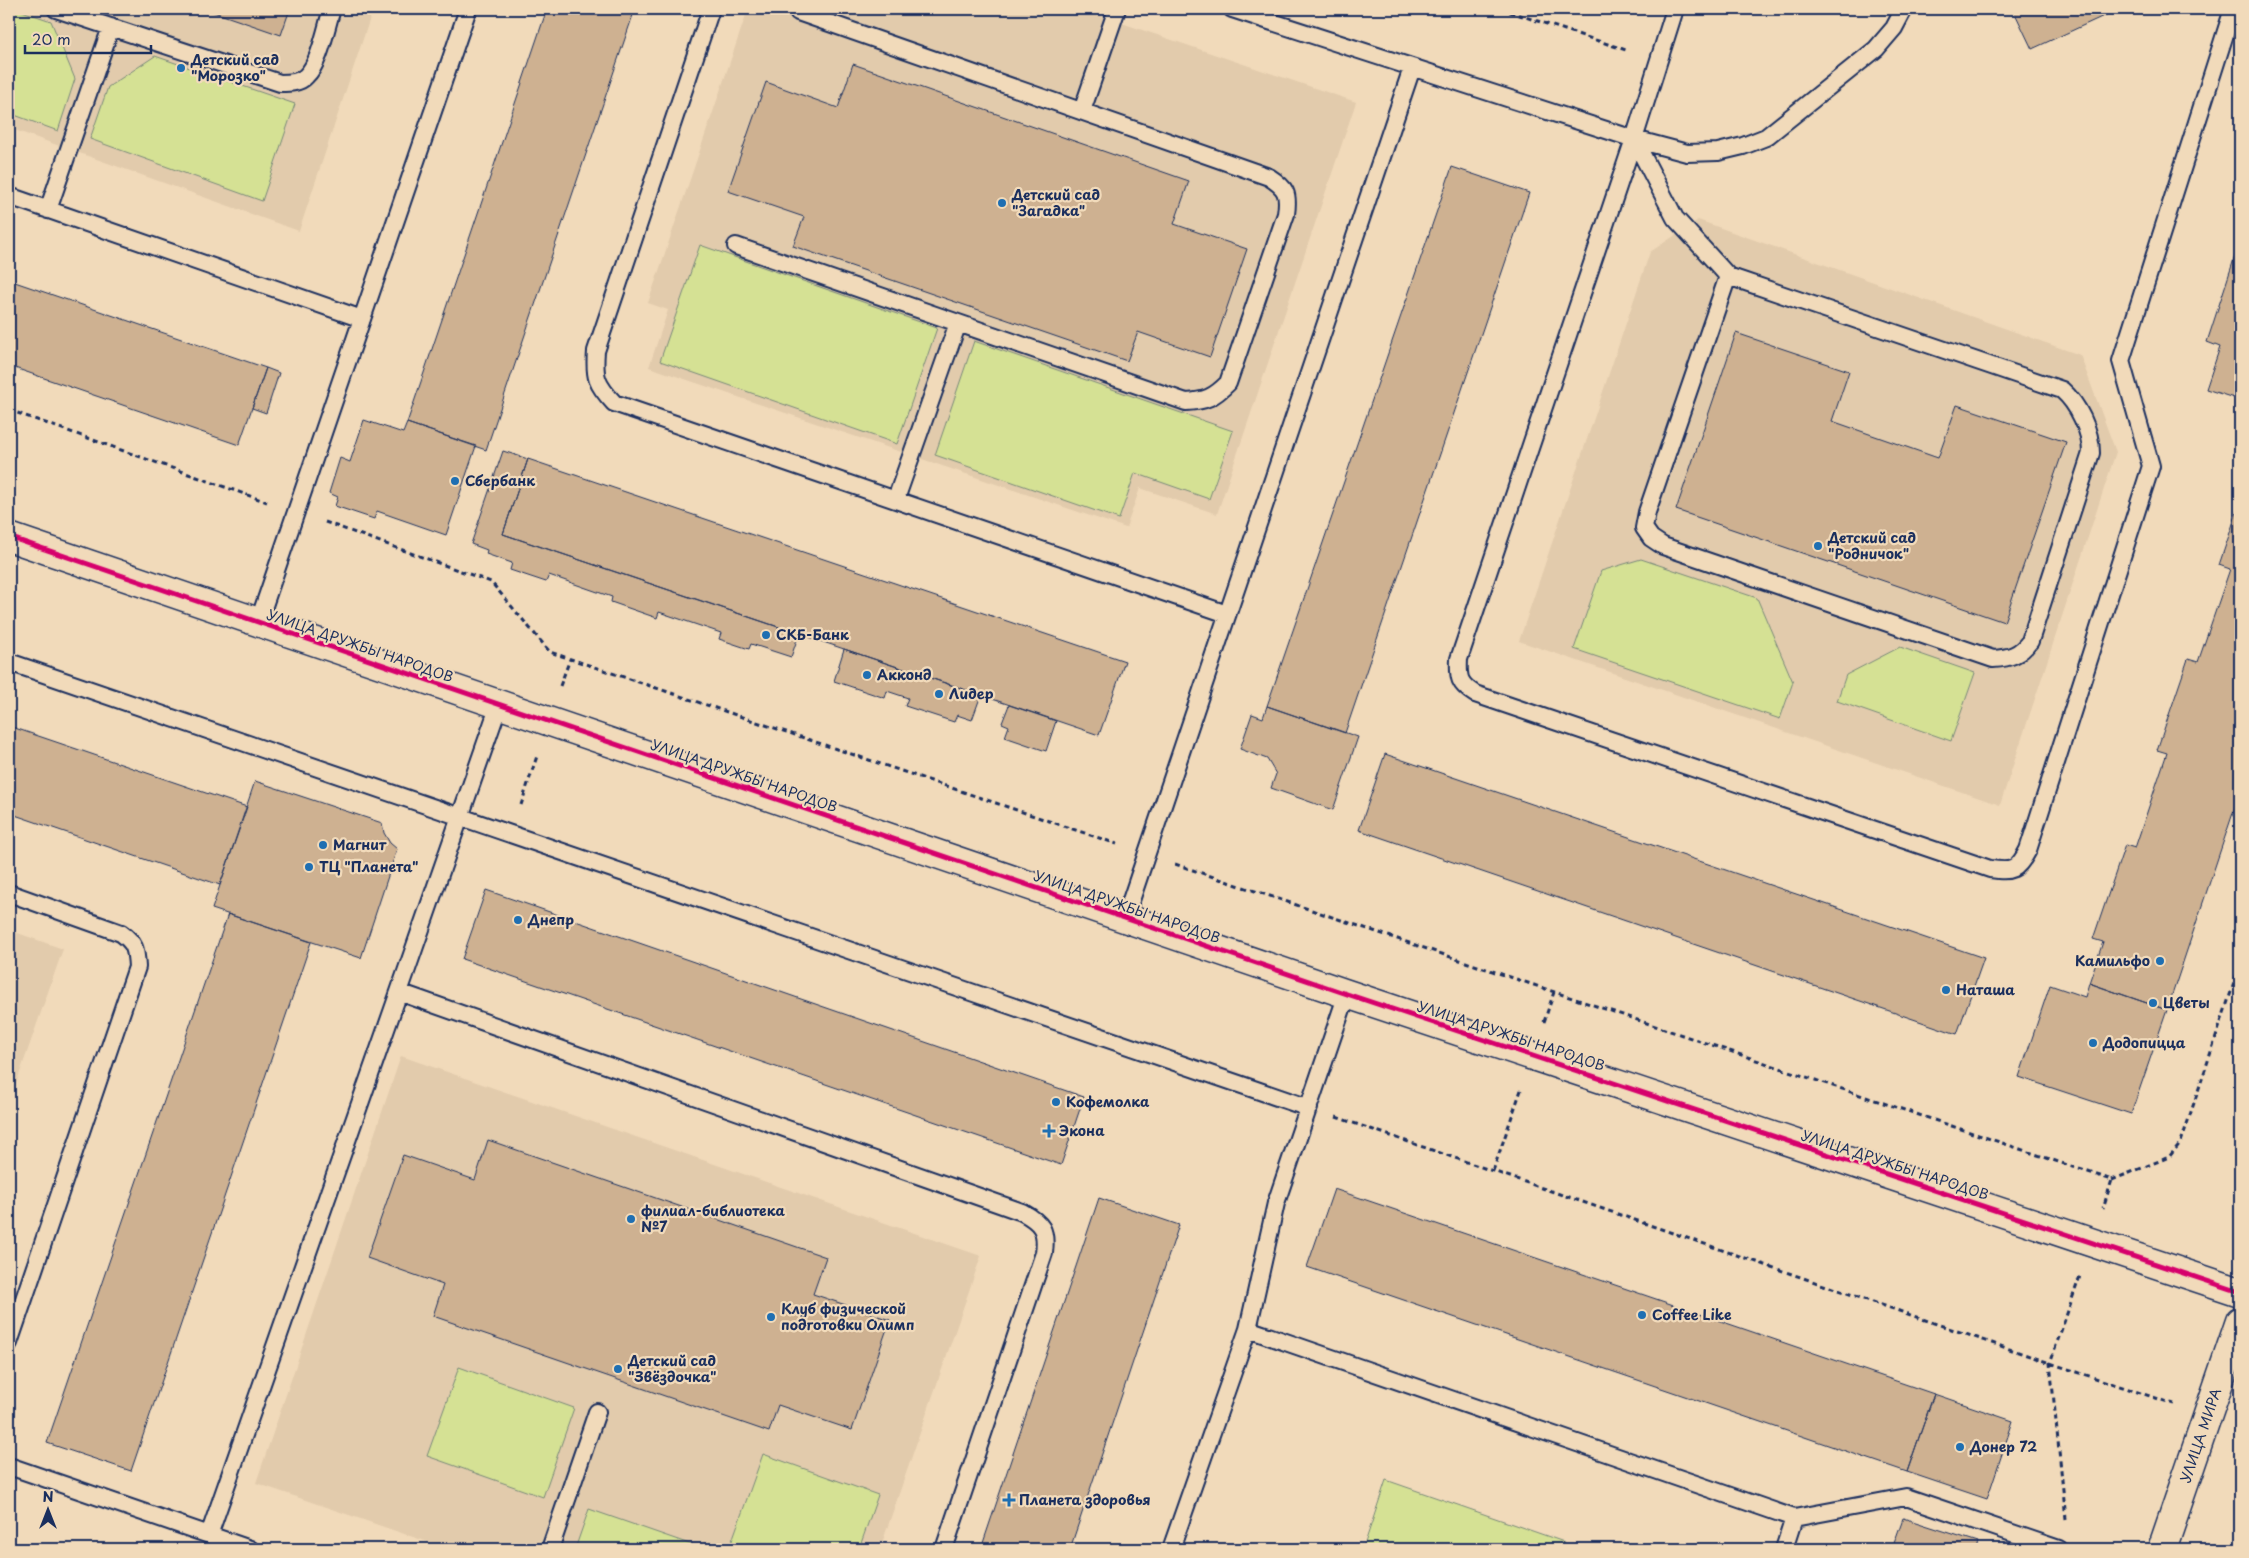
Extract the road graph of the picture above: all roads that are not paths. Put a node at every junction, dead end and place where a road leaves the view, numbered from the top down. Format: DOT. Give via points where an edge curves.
graph roads {
  1 [pos="56,9"];
  2 [pos="332,9"];
  3 [pos="468,9"];
  4 [pos="711,9"];
  5 [pos="1117,9"];
  6 [pos="1232,9"];
  7 [pos="1675,9"];
  8 [pos="1904,9"];
  9 [pos="2233,9"];
  10 [pos="798,12"];
  11 [pos="111,27"];
  12 [pos="1412,68"];
  13 [pos="1082,111"];
  14 [pos="1634,139"];
  15 [pos="9,196"];
  16 [pos="48,210"];
  17 [pos="736,246"];
  18 [pos="1728,276"];
  19 [pos="362,318"];
  20 [pos="958,323"];
  21 [pos="896,499"];
  22 [pos="9,537"];
  23 [pos="1227,614"];
  24 [pos="258,623"];
  25 [pos="9,662"];
  26 [pos="499,705"];
  27 [pos="460,817"];
  28 [pos="9,893"];
  29 [pos="1124,918"];
  30 [pos="399,992"];
  31 [pos="1347,994"];
  32 [pos="1309,1108"];
  33 [pos="2240,1292"];
  34 [pos="2240,1321"];
  35 [pos="1248,1329"];
  36 [pos="9,1343"];
  37 [pos="597,1412"];
  38 [pos="9,1466"];
  39 [pos="1794,1518"];
  40 [pos="209,1535"];
  41 [pos="250,1549"];
  42 [pos="550,1549"];
  43 [pos="944,1549"];
  44 [pos="1171,1549"];
  45 [pos="1784,1549"];
  46 [pos="2058,1549"];
  47 [pos="2162,1549"];
  1 -- 11 [label="lane"];
  2 -- 11 [label="lane" via="314,65 306,78 294,82 280,83"];
  3 -- 19 [label="lane"];
  4 -- 21 [label="lane" via="596,351 594,373 601,389 614,403"];
  5 -- 13 [label="lane"];
  6 -- 12 [label="lane"];
  7 -- 14 [label="lane"];
  8 -- 14 [label="lane" via="1894,28 1876,49 1766,137 1718,152 1687,153"];
  9 -- 14 [label="lane" via="2121,361 2151,466 2028,850 2021,863 2008,871 1981,866 1485,697 1464,687 1458,673 1459,659"];
  10 -- 13 [label="lane"];
  11 -- 16 [label="lane"];
  12 -- 14 [label="lane"];
  12 -- 23 [label="lane"];
  13 -- 20 [label="lane" via="1269,177 1282,186 1288,198 1286,214 1228,383 1204,401 1186,402"];
  14 -- 18 [label="lane" via="1676,218"];
  15 -- 16 [label="lane"];
  16 -- 19 [label="lane"];
  17 -- 20 [label="lane"];
  18 -- 18 [label="lane" via="1647,512 1644,528 1651,538 1663,546 1993,659 2010,658 2023,651 2030,641 2091,453 2091,442 2073,400 2062,390"];
  19 -- 24 [label="lane"];
  20 -- 21 [label="lane"];
  21 -- 23 [label="lane"];
  22 -- 24 [label="street, УЛИЦА ДРУЖБЫ НАРОДОВ"];
  23 -- 29 [label="lane"];
  24 -- 26 [label="street, УЛИЦА ДРУЖБЫ НАРОДОВ"];
  25 -- 27 [label="lane"];
  26 -- 27 [label="lane"];
  26 -- 29 [label="street, УЛИЦА ДРУЖБЫ НАРОДОВ"];
  27 -- 30 [label="lane"];
  27 -- 32 [label="lane"];
  28 -- 36 [label="lane" via="121,932 131,940 137,967"];
  29 -- 31 [label="street, УЛИЦА ДРУЖБЫ НАРОДОВ"];
  30 -- 40 [label="lane"];
  30 -- 43 [label="lane" via="1037,1220 1046,1237 1044,1253"];
  31 -- 32 [label="lane"];
  31 -- 33 [label="street, УЛИЦА ДРУЖБЫ НАРОДОВ"];
  32 -- 35 [label="lane" via="1276,1203"];
  34 -- 47 [label="street, УЛИЦА МИРА"];
  35 -- 39 [label="lane"];
  35 -- 44 [label="lane"];
  37 -- 42 [label="lane"];
  38 -- 40 [label="lane"];
  39 -- 45 [label="lane"];
  39 -- 46 [label="lane" via="1906,1497"];
  40 -- 41 [label="lane"];
}
